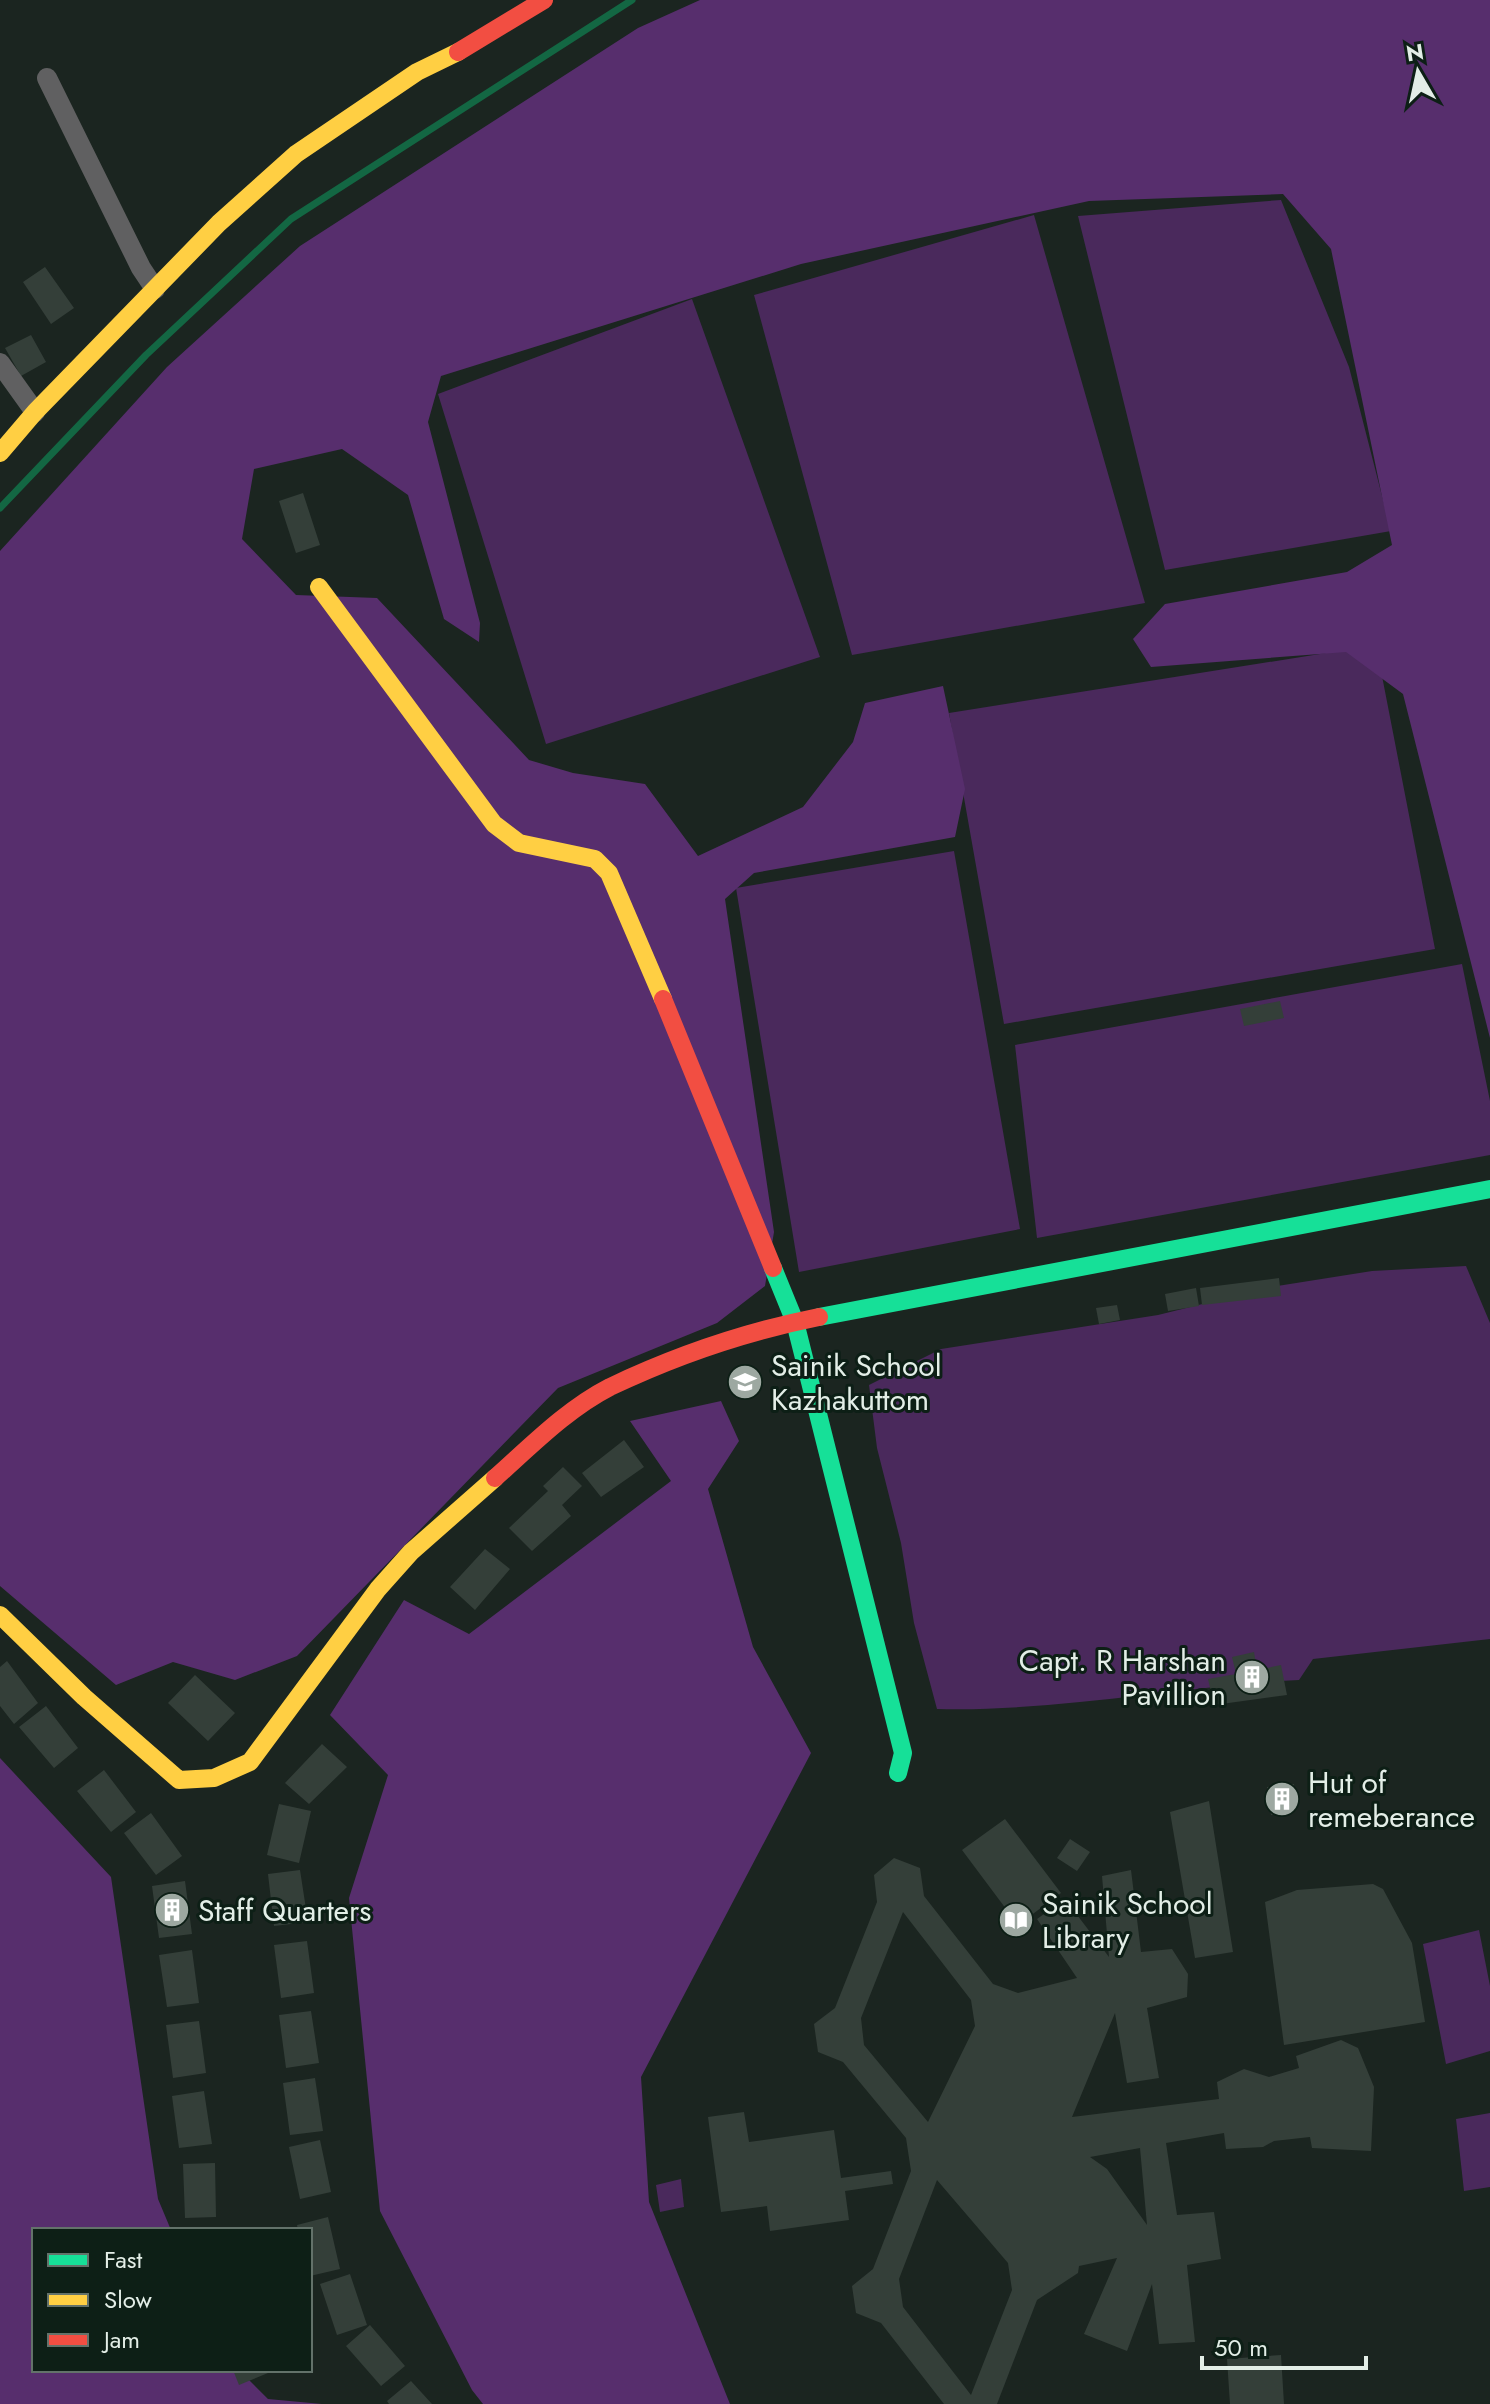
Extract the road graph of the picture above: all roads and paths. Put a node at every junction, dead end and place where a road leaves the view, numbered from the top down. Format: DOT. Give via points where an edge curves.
graph roads {
  1 [pos="544,0"];
  2 [pos="445,60"];
  3 [pos="47,78"];
  4 [pos="155,289"];
  5 [pos="0,363"];
  6 [pos="35,412"];
  7 [pos="0,453"];
  8 [pos="0,469"];
  9 [pos="319,587"];
  10 [pos="1490,1189"];
  11 [pos="795,1322"];
  12 [pos="0,1615"];
  13 [pos="898,1773"];
  1 -- 2 [label="street"];
  2 -- 4 [label="street" via="417,72 296,154"];
  2 -- 8 [label="street" via="316,155 251,212 158,300"];
  3 -- 4 [label="street"];
  4 -- 6 [label="street"];
  5 -- 6 [label="street"];
  6 -- 7 [label="street"];
  9 -- 11 [label="street" via="494,824 530,847 595,859 609,873"];
  10 -- 11 [label="street"];
  11 -- 12 [label="street" via="708,1348 609,1388 560,1420 411,1552 250,1762 214,1778 179,1780"];
  11 -- 13 [label="street" via="903,1753"];
}
